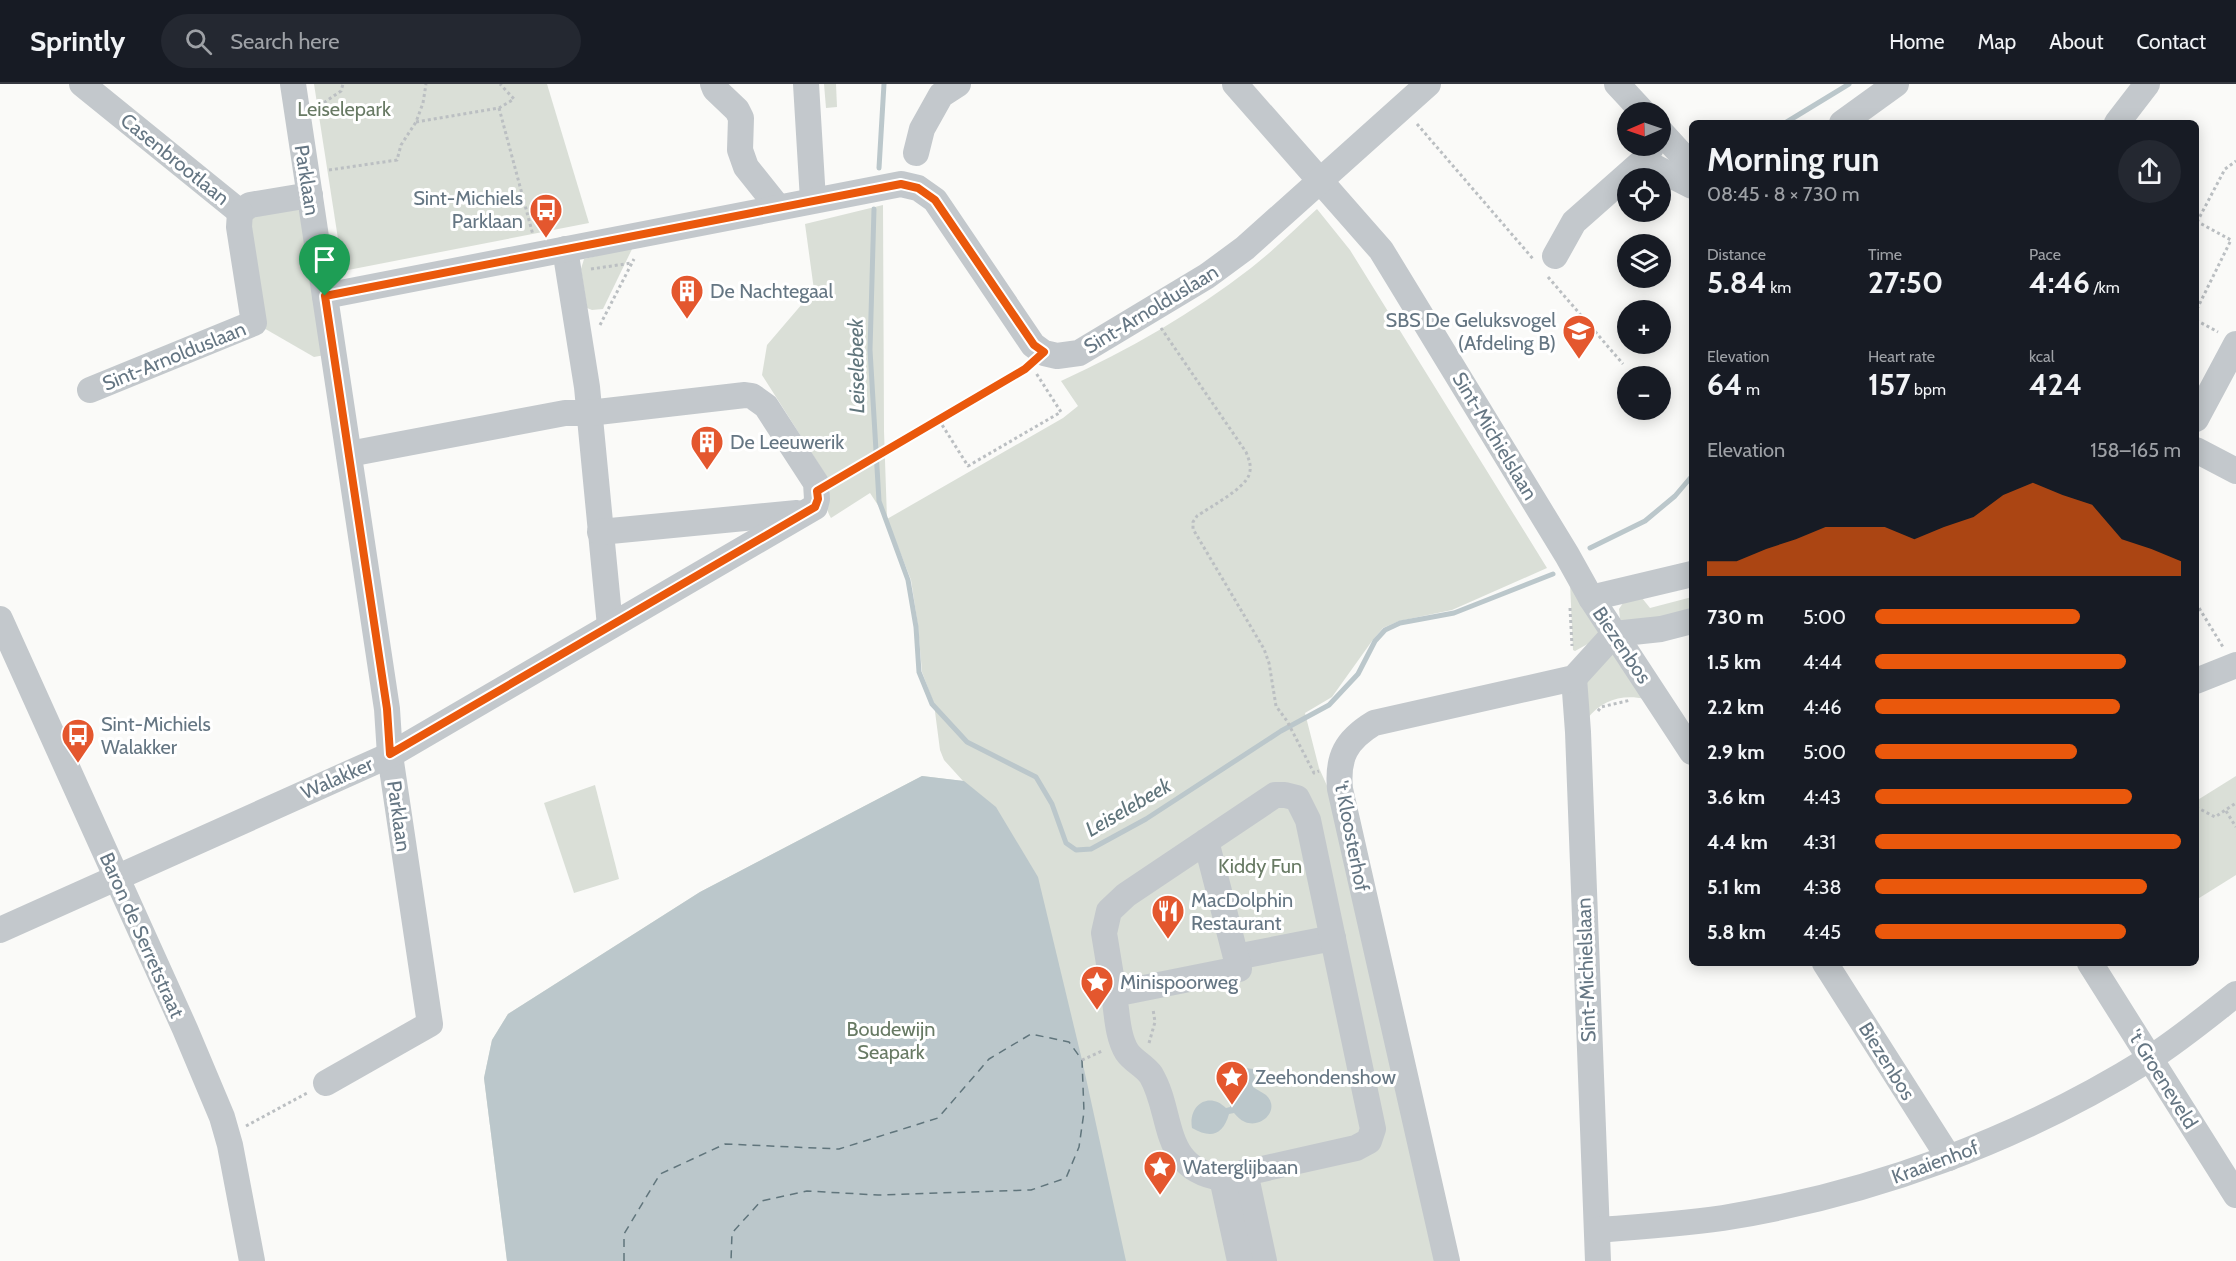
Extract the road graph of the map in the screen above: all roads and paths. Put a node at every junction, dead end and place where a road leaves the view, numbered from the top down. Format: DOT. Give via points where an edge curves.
graph roads {
  1 [pos="82,84"];
  2 [pos="293,84"];
  3 [pos="344,84"];
  4 [pos="426,84"];
  5 [pos="500,84"];
  6 [pos="713,84"];
  7 [pos="806,84"];
  8 [pos="958,84"];
  9 [pos="1235,84"];
  10 [pos="1428,84"];
  11 [pos="1617,84"];
  12 [pos="1896,84"];
  13 [pos="2147,84"];
  14 [pos="1634,102"];
  15 [pos="1402,107"];
  16 [pos="499,108"];
  17 [pos="1846,120"];
  18 [pos="2119,120"];
  19 [pos="298,121"];
  20 [pos="416,122"];
  21 [pos="1671,143"];
  22 [pos="916,153"];
  23 [pos="1645,156"];
  24 [pos="1652,156"];
  25 [pos="2236,161"];
  26 [pos="1689,163"];
  27 [pos="1321,180"];
  28 [pos="308,184"];
  29 [pos="1689,184"];
  30 [pos="813,200"];
  31 [pos="778,207"];
  32 [pos="240,212"];
  33 [pos="2199,218"];
  34 [pos="2199,223"];
  35 [pos="646,233"];
  36 [pos="2232,240"];
  37 [pos="2236,242"];
  38 [pos="536,255"];
  39 [pos="1555,256"];
  40 [pos="566,261"];
  41 [pos="632,263"];
  42 [pos="325,296"];
  43 [pos="2199,304"];
  44 [pos="1151,311"];
  45 [pos="2236,344"];
  46 [pos="582,359"];
  47 [pos="1623,364"];
  48 [pos="90,390"];
  49 [pos="589,413"];
  50 [pos="2199,413"];
  51 [pos="939,420"];
  52 [pos="2199,452"];
  53 [pos="349,454"];
  54 [pos="2236,471"];
  55 [pos="812,502"];
  56 [pos="600,532"];
  57 [pos="1689,575"];
  58 [pos="1580,602"];
  59 [pos="2199,608"];
  60 [pos="0,620"];
  61 [pos="1689,622"];
  62 [pos="610,626"];
  63 [pos="1614,634"];
  64 [pos="2235,666"];
  65 [pos="1574,678"];
  66 [pos="2199,680"];
  67 [pos="1634,699"];
  68 [pos="1578,732"];
  69 [pos="1689,747"];
  70 [pos="390,754"];
  71 [pos="1341,758"];
  72 [pos="2236,803"];
  73 [pos="2199,808"];
  74 [pos="2226,810"];
  75 [pos="2236,827"];
  76 [pos="1206,841"];
  77 [pos="116,878"];
  78 [pos="0,930"];
  79 [pos="1333,938"];
  80 [pos="1236,957"];
  81 [pos="1828,966"];
  82 [pos="2092,966"];
  83 [pos="1149,987"];
  84 [pos="1114,994"];
  85 [pos="2236,994"];
  86 [pos="2150,1058"];
  87 [pos="1140,1064"];
  88 [pos="326,1083"];
  89 [pos="228,1136"];
  90 [pos="1949,1158"];
  91 [pos="1234,1175"];
  92 [pos="2236,1195"];
  93 [pos="1597,1230"];
  94 [pos="252,1261"];
  95 [pos="1240,1261"];
  96 [pos="1264,1261"];
  97 [pos="1447,1261"];
  98 [pos="1598,1261"];
  1 -- 32 [label="street, Casenbrootlaan"];
  2 -- 19 [label="street, Parklaan"];
  3 -- 19 [label="path" via="341,91"];
  4 -- 20 [label="path"];
  5 -- 16 [label="path" via="514,99"];
  6 -- 31 [label="street" via="741,118 740,150 746,167"];
  7 -- 30 [label="street"];
  8 -- 22 [label="street" via="941,95 922,129"];
  9 -- 27 [label="street, Sint-Michielslaan"];
  10 -- 15 [label="street, Sint-Arnolduslaan"];
  11 -- 14 [label="street"];
  12 -- 17 [label="street"];
  13 -- 18 [label="street"];
  15 -- 27 [label="street, Sint-Arnolduslaan"];
  15 -- 47 [label="path"];
  16 -- 20 [label="path"];
  16 -- 38 [label="path"];
  19 -- 28 [label="street, Parklaan"];
  20 -- 28 [label="path" via="397,160"];
  21 -- 26 [label="street"];
  23 -- 39 [label="street" via="1574,222"];
  24 -- 29 [label="street"];
  25 -- 33 [label="path" via="2225,169"];
  27 -- 44 [label="street, Sint-Arnolduslaan" via="1224,265"];
  27 -- 58 [label="street, Sint-Michielslaan" via="1381,250 1567,555"];
  28 -- 32 [label="street, Casenbrootlaan"];
  28 -- 42 [label="street, Parklaan"];
  30 -- 31 [label="street, Sint-Arnolduslaan"];
  30 -- 44 [label="street, Sint-Arnolduslaan" via="901,184 918,188 935,200 1034,345 1044,352 1057,356 1079,353"];
  31 -- 35 [label="street, Sint-Arnolduslaan"];
  32 -- 48 [label="street, Sint-Arnolduslaan" via="254,323"];
  34 -- 36 [label="path"];
  35 -- 40 [label="street, Sint-Arnolduslaan"];
  35 -- 41 [label="path"];
  36 -- 37 [label="path"];
  36 -- 43 [label="path"];
  38 -- 40 [label="street, Sint-Arnolduslaan"];
  38 -- 42 [label="street, Sint-Arnolduslaan"];
  40 -- 41 [label="path"];
  40 -- 46 [label="street"];
  41 -- 46 [label="path"];
  42 -- 53 [label="street, Parklaan"];
  44 -- 71 [label="path" via="1251,463 1245,482 1197,516 1193,529 1264,649 1276,706 1314,773"];
  45 -- 50 [label="street"];
  46 -- 49 [label="street"];
  49 -- 53 [label="street" via="565,413"];
  49 -- 55 [label="street" via="753,396 766,406 816,483"];
  49 -- 56 [label="street"];
  51 -- 51 [label="path" via="968,466 1061,412 1030,364"];
  51 -- 55 [label="path" via="866,463"];
  52 -- 54 [label="street"];
  53 -- 70 [label="street, Parklaan" via="387,709"];
  55 -- 56 [label="street"];
  55 -- 62 [label="street, Walakker"];
  56 -- 62 [label="street"];
  57 -- 58 [label="street"];
  58 -- 63 [label="street, Biezenbos"];
  58 -- 65 [label="path"];
  59 -- 64 [label="path"];
  60 -- 77 [label="street, Baron de Serretstraat"];
  61 -- 63 [label="street"];
  62 -- 70 [label="street, Walakker"];
  63 -- 65 [label="street"];
  63 -- 69 [label="street, Biezenbos"];
  64 -- 66 [label="street"];
  65 -- 68 [label="street, Sint-Michielslaan"];
  65 -- 71 [label="street, 't Kloosterhof" via="1374,723 1360,731"];
  67 -- 68 [label="path" via="1601,707"];
  68 -- 93 [label="street, Sint-Michielslaan"];
  70 -- 77 [label="street, Walakker"];
  70 -- 88 [label="street, Parklaan" via="430,1024"];
  71 -- 97 [label="street, 't Kloosterhof" via="1340,789"];
  72 -- 74 [label="path"];
  73 -- 74 [label="path" via="2216,817"];
  74 -- 75 [label="path"];
  76 -- 79 [label="street" via="1275,795 1297,798 1308,820"];
  76 -- 80 [label="street"];
  76 -- 84 [label="street" via="1126,895 1109,911 1104,933"];
  77 -- 78 [label="street, Walakker"];
  77 -- 89 [label="street, Baron de Serretstraat" via="185,1029"];
  79 -- 80 [label="street"];
  79 -- 91 [label="street" via="1373,1129 1369,1141 1356,1148"];
  80 -- 83 [label="street" via="1239,969"];
  81 -- 90 [label="street, Biezenbos"];
  82 -- 86 [label="street, 't Groeneveld"];
  83 -- 84 [label="street"];
  83 -- 87 [label="path" via="1155,1022"];
  84 -- 87 [label="street" via="1122,1042"];
  85 -- 86 [label="street, Kraaienhof"];
  86 -- 90 [label="street, Kraaienhof" via="2049,1114"];
  86 -- 92 [label="street, 't Groeneveld"];
  87 -- 91 [label="street" via="1150,1074 1172,1142 1181,1156 1202,1173"];
  88 -- 89 [label="path"];
  89 -- 94 [label="street, Baron de Serretstraat"];
  90 -- 93 [label="street, Kraaienhof" via="1869,1185 1767,1210"];
  91 -- 95 [label="street"];
  91 -- 96 [label="street"];
  93 -- 98 [label="street, Sint-Michielslaan"];
}
